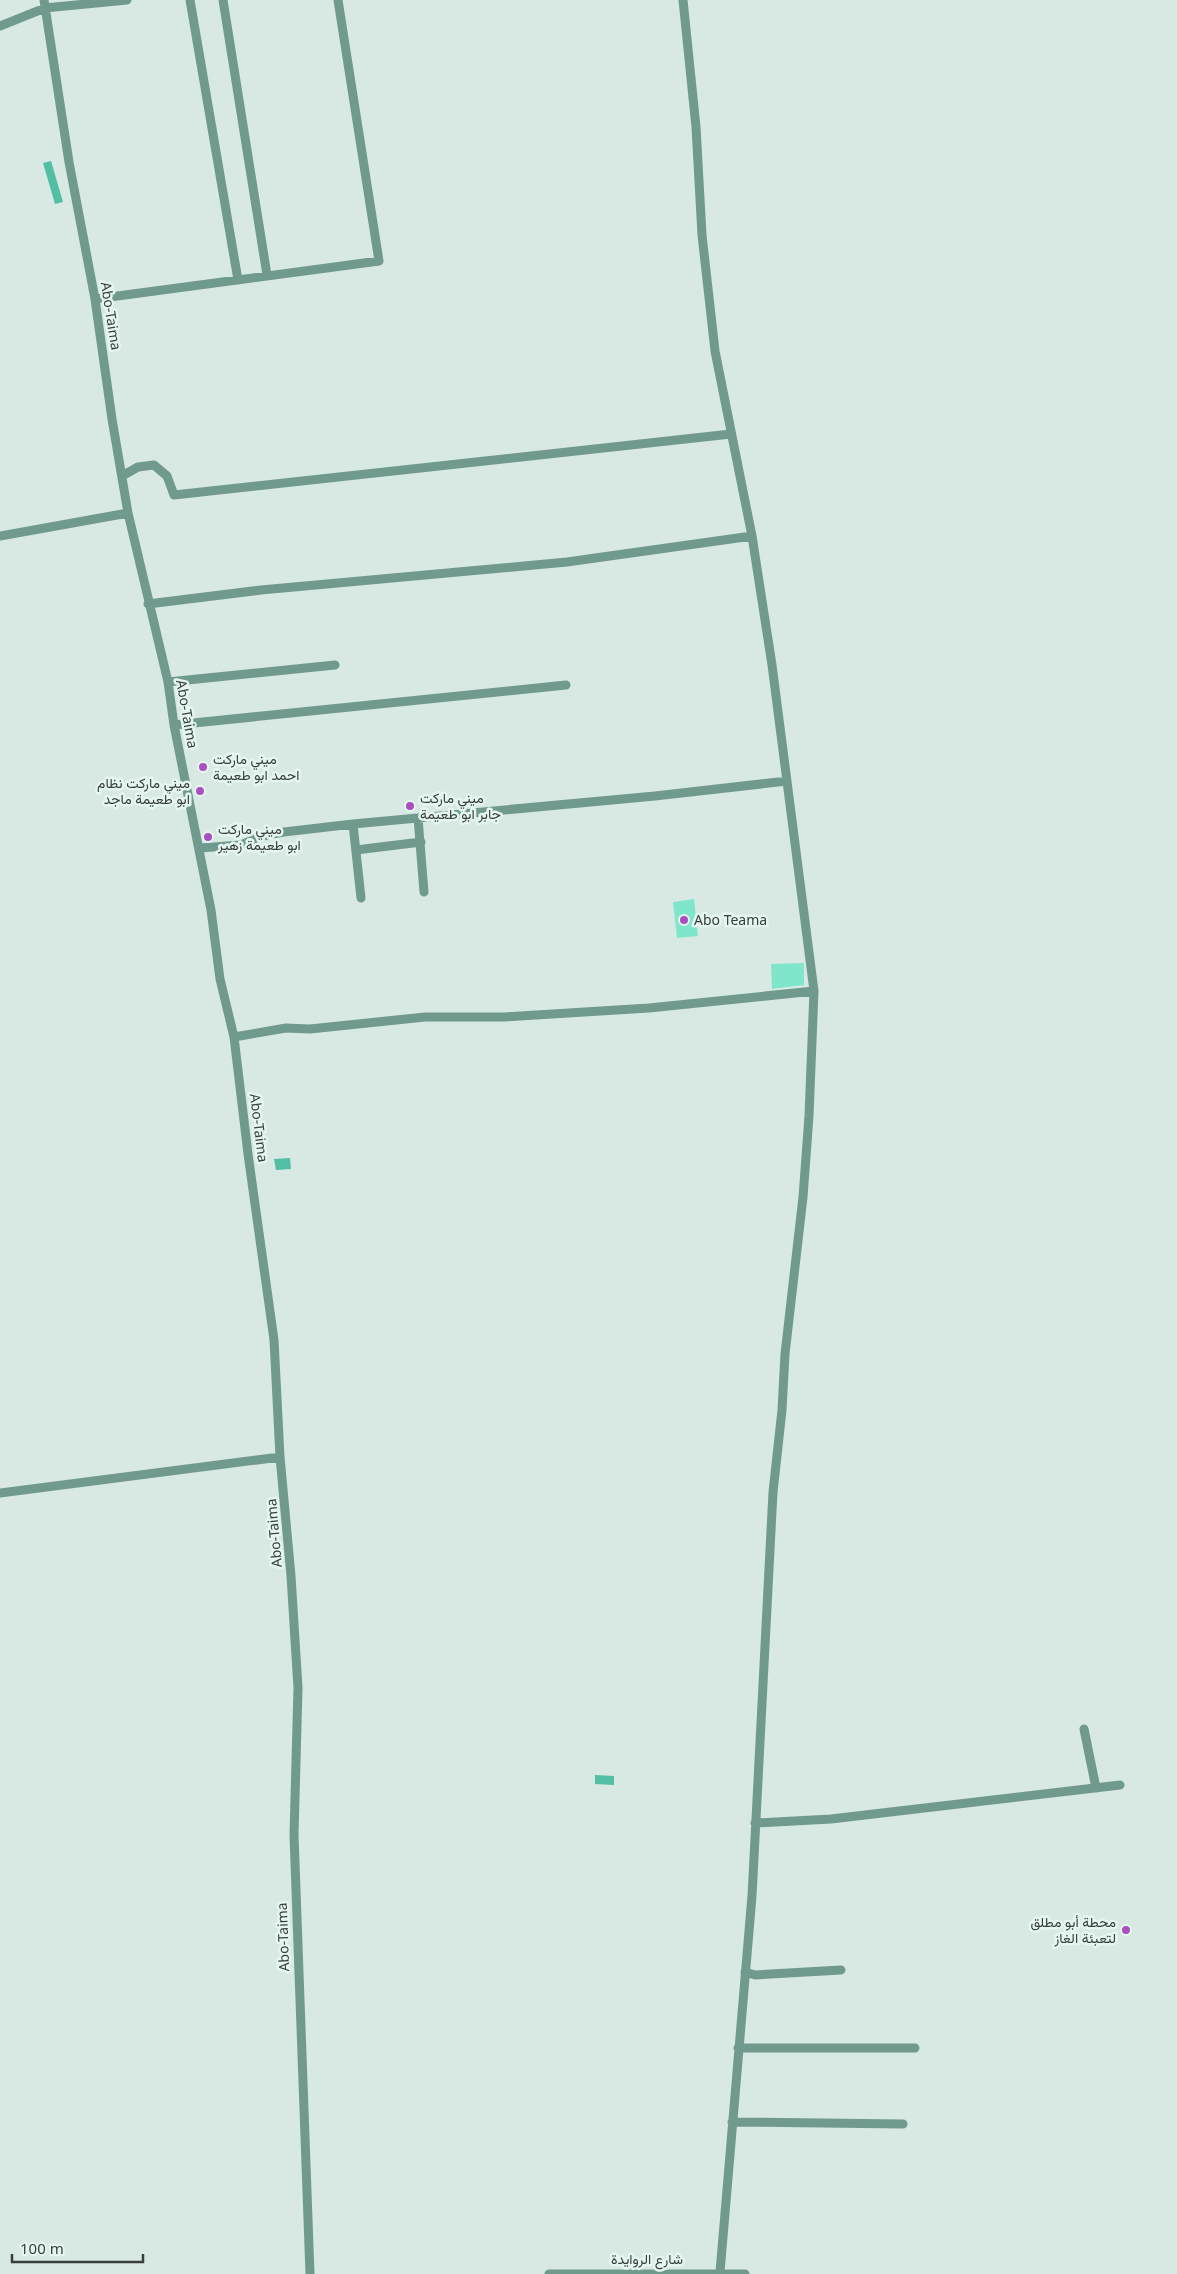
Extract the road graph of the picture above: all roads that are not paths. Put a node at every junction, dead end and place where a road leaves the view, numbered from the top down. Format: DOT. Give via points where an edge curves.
graph roads {
  1 [pos="127,0"];
  2 [pos="190,0"];
  3 [pos="223,0"];
  4 [pos="338,0"];
  5 [pos="683,0"];
  6 [pos="45,4"];
  7 [pos="0,26"];
  8 [pos="267,275"];
  9 [pos="238,280"];
  10 [pos="95,299"];
  11 [pos="731,434"];
  12 [pos="122,476"];
  13 [pos="128,513"];
  14 [pos="0,536"];
  15 [pos="752,536"];
  16 [pos="148,604"];
  17 [pos="335,665"];
  18 [pos="168,682"];
  19 [pos="566,685"];
  20 [pos="174,725"];
  21 [pos="787,781"];
  22 [pos="418,818"];
  23 [pos="353,824"];
  24 [pos="421,842"];
  25 [pos="200,848"];
  26 [pos="356,850"];
  27 [pos="424,892"];
  28 [pos="361,898"];
  29 [pos="814,991"];
  30 [pos="234,1037"];
  31 [pos="280,1457"];
  32 [pos="0,1493"];
  33 [pos="1084,1729"];
  34 [pos="1120,1785"];
  35 [pos="1096,1788"];
  36 [pos="754,1823"];
  37 [pos="842,1970"];
  38 [pos="745,1972"];
  39 [pos="738,2048"];
  40 [pos="915,2048"];
  41 [pos="732,2122"];
  42 [pos="902,2124"];
  43 [pos="720,2272"];
  44 [pos="310,2274"];
  45 [pos="549,2274"];
  46 [pos="563,2274"];
  47 [pos="745,2274"];
  1 -- 6 [label="street"];
  2 -- 9 [label="street"];
  3 -- 8 [label="street"];
  4 -- 8 [label="street" via="379,261"];
  5 -- 11 [label="street" via="696,126 702,235 715,352"];
  6 -- 7 [label="street"];
  6 -- 10 [label="street, Abo-Taima" via="69,162"];
  8 -- 9 [label="street"];
  9 -- 10 [label="street"];
  10 -- 12 [label="street, Abo-Taima"];
  11 -- 12 [label="street" via="174,494 167,476 154,465 138,467"];
  11 -- 15 [label="street"];
  12 -- 13 [label="street, Abo-Taima"];
  13 -- 14 [label="street"];
  13 -- 16 [label="street, Abo-Taima"];
  15 -- 16 [label="street" via="567,562 261,590"];
  15 -- 21 [label="street"];
  16 -- 18 [label="street, Abo-Taima"];
  17 -- 18 [label="street"];
  18 -- 20 [label="street, Abo-Taima"];
  19 -- 20 [label="street"];
  20 -- 25 [label="street, Abo-Taima"];
  21 -- 22 [label="street"];
  21 -- 29 [label="street"];
  22 -- 23 [label="street"];
  22 -- 24 [label="street"];
  23 -- 25 [label="street" via="262,836 241,846"];
  23 -- 26 [label="street"];
  24 -- 26 [label="street"];
  24 -- 27 [label="street"];
  25 -- 30 [label="street, Abo-Taima" via="220,979"];
  26 -- 28 [label="street"];
  29 -- 30 [label="street" via="620,1010 504,1017 425,1017 310,1029 286,1028"];
  29 -- 36 [label="street" via="803,1197 773,1492"];
  30 -- 31 [label="street, Abo-Taima" via="274,1340"];
  31 -- 32 [label="street"];
  31 -- 44 [label="street, Abo-Taima" via="298,1688 294,1835"];
  33 -- 35 [label="street"];
  34 -- 35 [label="street"];
  35 -- 36 [label="street" via="831,1819"];
  36 -- 38 [label="street"];
  37 -- 38 [label="street" via="763,1975"];
  38 -- 39 [label="street"];
  39 -- 40 [label="street"];
  39 -- 41 [label="street"];
  41 -- 42 [label="street"];
  41 -- 43 [label="street"];
  43 -- 46 [label="street, شارع الروايدة"];
  43 -- 47 [label="street, شارع الروايدة"];
  45 -- 46 [label="street, شارع الروايدة"];
}
